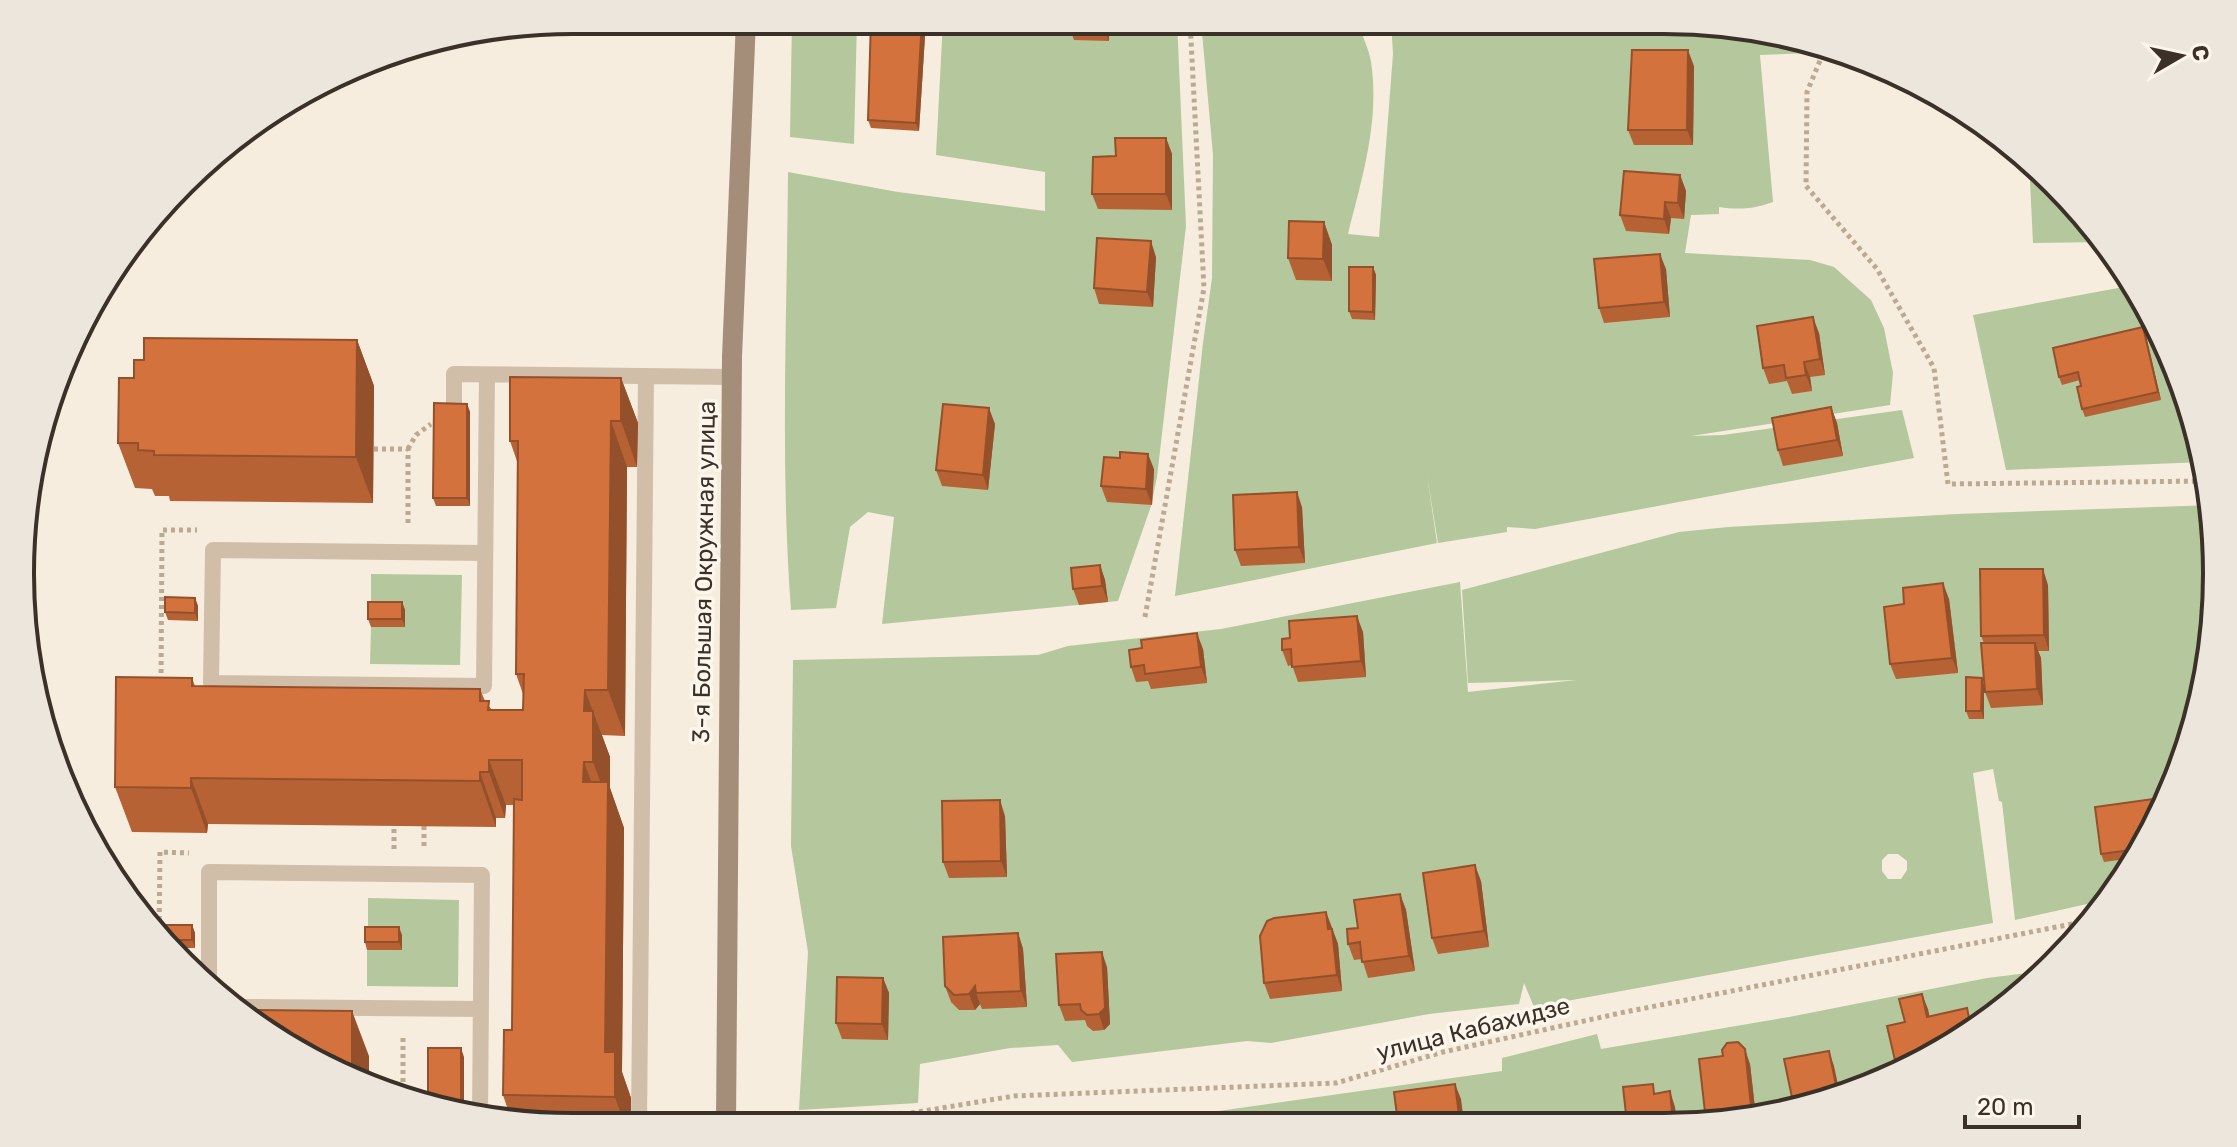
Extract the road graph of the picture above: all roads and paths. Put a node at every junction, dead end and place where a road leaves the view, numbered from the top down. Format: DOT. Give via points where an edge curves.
graph roads {
  1 [pos="745,34"];
  2 [pos="1191,34"];
  3 [pos="1821,58"];
  4 [pos="487,375"];
  5 [pos="646,376"];
  6 [pos="732,377"];
  7 [pos="454,412"];
  8 [pos="433,422"];
  9 [pos="374,449"];
  10 [pos="408,449"];
  11 [pos="2195,481"];
  12 [pos="200,530"];
  13 [pos="407,552"];
  14 [pos="485,553"];
  15 [pos="1145,617"];
  16 [pos="161,687"];
  17 [pos="2074,924"];
  18 [pos="209,971"];
  19 [pos="252,1007"];
  20 [pos="403,1009"];
  21 [pos="481,1009"];
  22 [pos="403,1085"];
  23 [pos="480,1105"];
  24 [pos="639,1113"];
  25 [pos="726,1113"];
  26 [pos="911,1113"];
  1 -- 6 [label="street, 3-я Большая Окружная улица"];
  2 -- 15 [label="path" via="1204,288"];
  3 -- 11 [label="path" via="1807,92 1806,186 1877,269 1934,368 1948,484"];
  4 -- 5 [label="lane"];
  4 -- 7 [label="lane" via="454,374"];
  4 -- 14 [label="lane"];
  5 -- 6 [label="lane"];
  5 -- 24 [label="lane"];
  6 -- 25 [label="street, 3-я Большая Окружная улица"];
  8 -- 10 [label="path"];
  9 -- 10 [label="path"];
  10 -- 13 [label="path"];
  12 -- 16 [label="path" via="162,530"];
  13 -- 14 [label="lane"];
  13 -- 14 [label="lane" via="213,550 211,683 484,686"];
  17 -- 26 [label="path, улица Кабахидзе" via="1625,1012 1443,1052 1336,1083 1014,1096"];
  18 -- 21 [label="lane" via="209,872 482,875"];
  19 -- 20 [label="lane"];
  20 -- 21 [label="lane"];
  20 -- 22 [label="path"];
  21 -- 23 [label="lane"];
}
